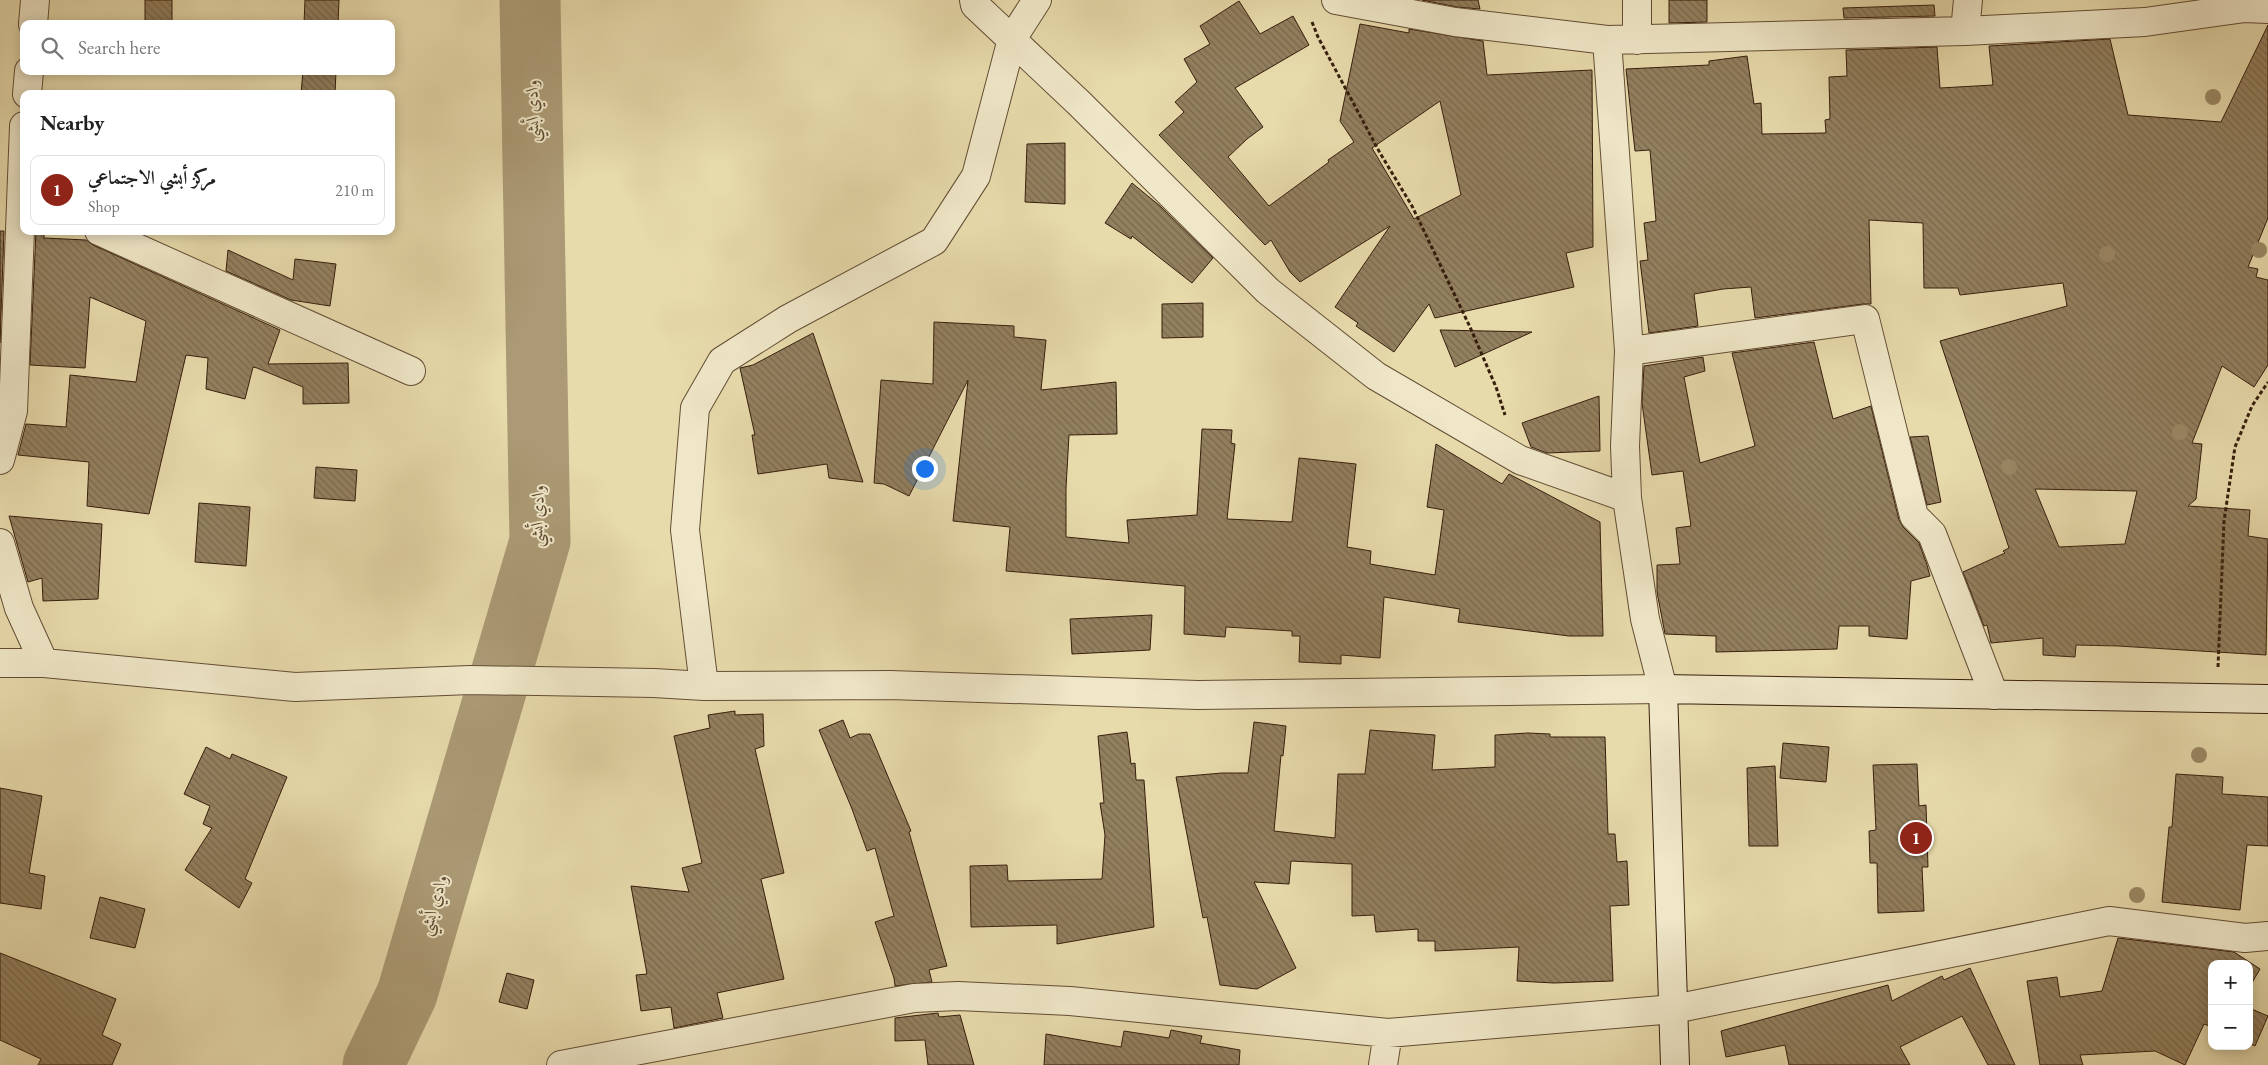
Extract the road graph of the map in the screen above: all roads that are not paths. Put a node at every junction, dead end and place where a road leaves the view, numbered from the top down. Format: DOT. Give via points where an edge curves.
graph roads {
  1 [pos="35,0"];
  2 [pos="974,0"];
  3 [pos="1038,0"];
  4 [pos="1336,0"];
  5 [pos="1637,0"];
  6 [pos="1968,0"];
  7 [pos="2268,10"];
  8 [pos="33,20"];
  9 [pos="1965,31"];
  10 [pos="1012,40"];
  11 [pos="1607,40"];
  12 [pos="1637,40"];
  13 [pos="29,75"];
  14 [pos="27,90"];
  15 [pos="21,235"];
  16 [pos="108,235"];
  17 [pos="1629,351"];
  18 [pos="411,371"];
  19 [pos="0,460"];
  20 [pos="1627,498"];
  21 [pos="0,543"];
  22 [pos="0,663"];
  23 [pos="44,663"];
  24 [pos="704,686"];
  25 [pos="1663,689"];
  26 [pos="1994,695"];
  27 [pos="2268,699"];
  28 [pos="2268,936"];
  29 [pos="1674,1009"];
  30 [pos="1388,1033"];
  31 [pos="561,1065"];
  32 [pos="1384,1065"];
  33 [pos="1675,1065"];
  1 -- 8 [label="street"];
  2 -- 10 [label="street" via="975,5"];
  3 -- 10 [label="street"];
  4 -- 11 [label="street" via="1456,22"];
  5 -- 12 [label="street"];
  6 -- 9 [label="street"];
  7 -- 9 [label="street" via="2245,8 2145,22"];
  9 -- 12 [label="street"];
  10 -- 20 [label="street" via="1268,291 1376,376 1520,460"];
  10 -- 24 [label="street" via="976,176 934,241 788,319 722,361 695,408 685,530"];
  11 -- 12 [label="street"];
  11 -- 17 [label="street"];
  13 -- 14 [label="street"];
  15 -- 19 [label="street" via="14,411"];
  16 -- 18 [label="street"];
  17 -- 20 [label="street" via="1625,446"];
  17 -- 26 [label="street" via="1864,319 1914,516 1932,534"];
  20 -- 25 [label="street" via="1645,619"];
  21 -- 23 [label="street" via="19,608"];
  22 -- 23 [label="street"];
  23 -- 24 [label="street" via="295,687 470,680"];
  24 -- 25 [label="street" via="890,685 1198,696"];
  25 -- 26 [label="street"];
  25 -- 29 [label="street"];
  26 -- 27 [label="street"];
  28 -- 29 [label="street" via="2245,938 2109,921"];
  29 -- 30 [label="street"];
  29 -- 33 [label="street"];
  30 -- 31 [label="street" via="1070,1001 958,996 914,998"];
  30 -- 32 [label="street"];
}
